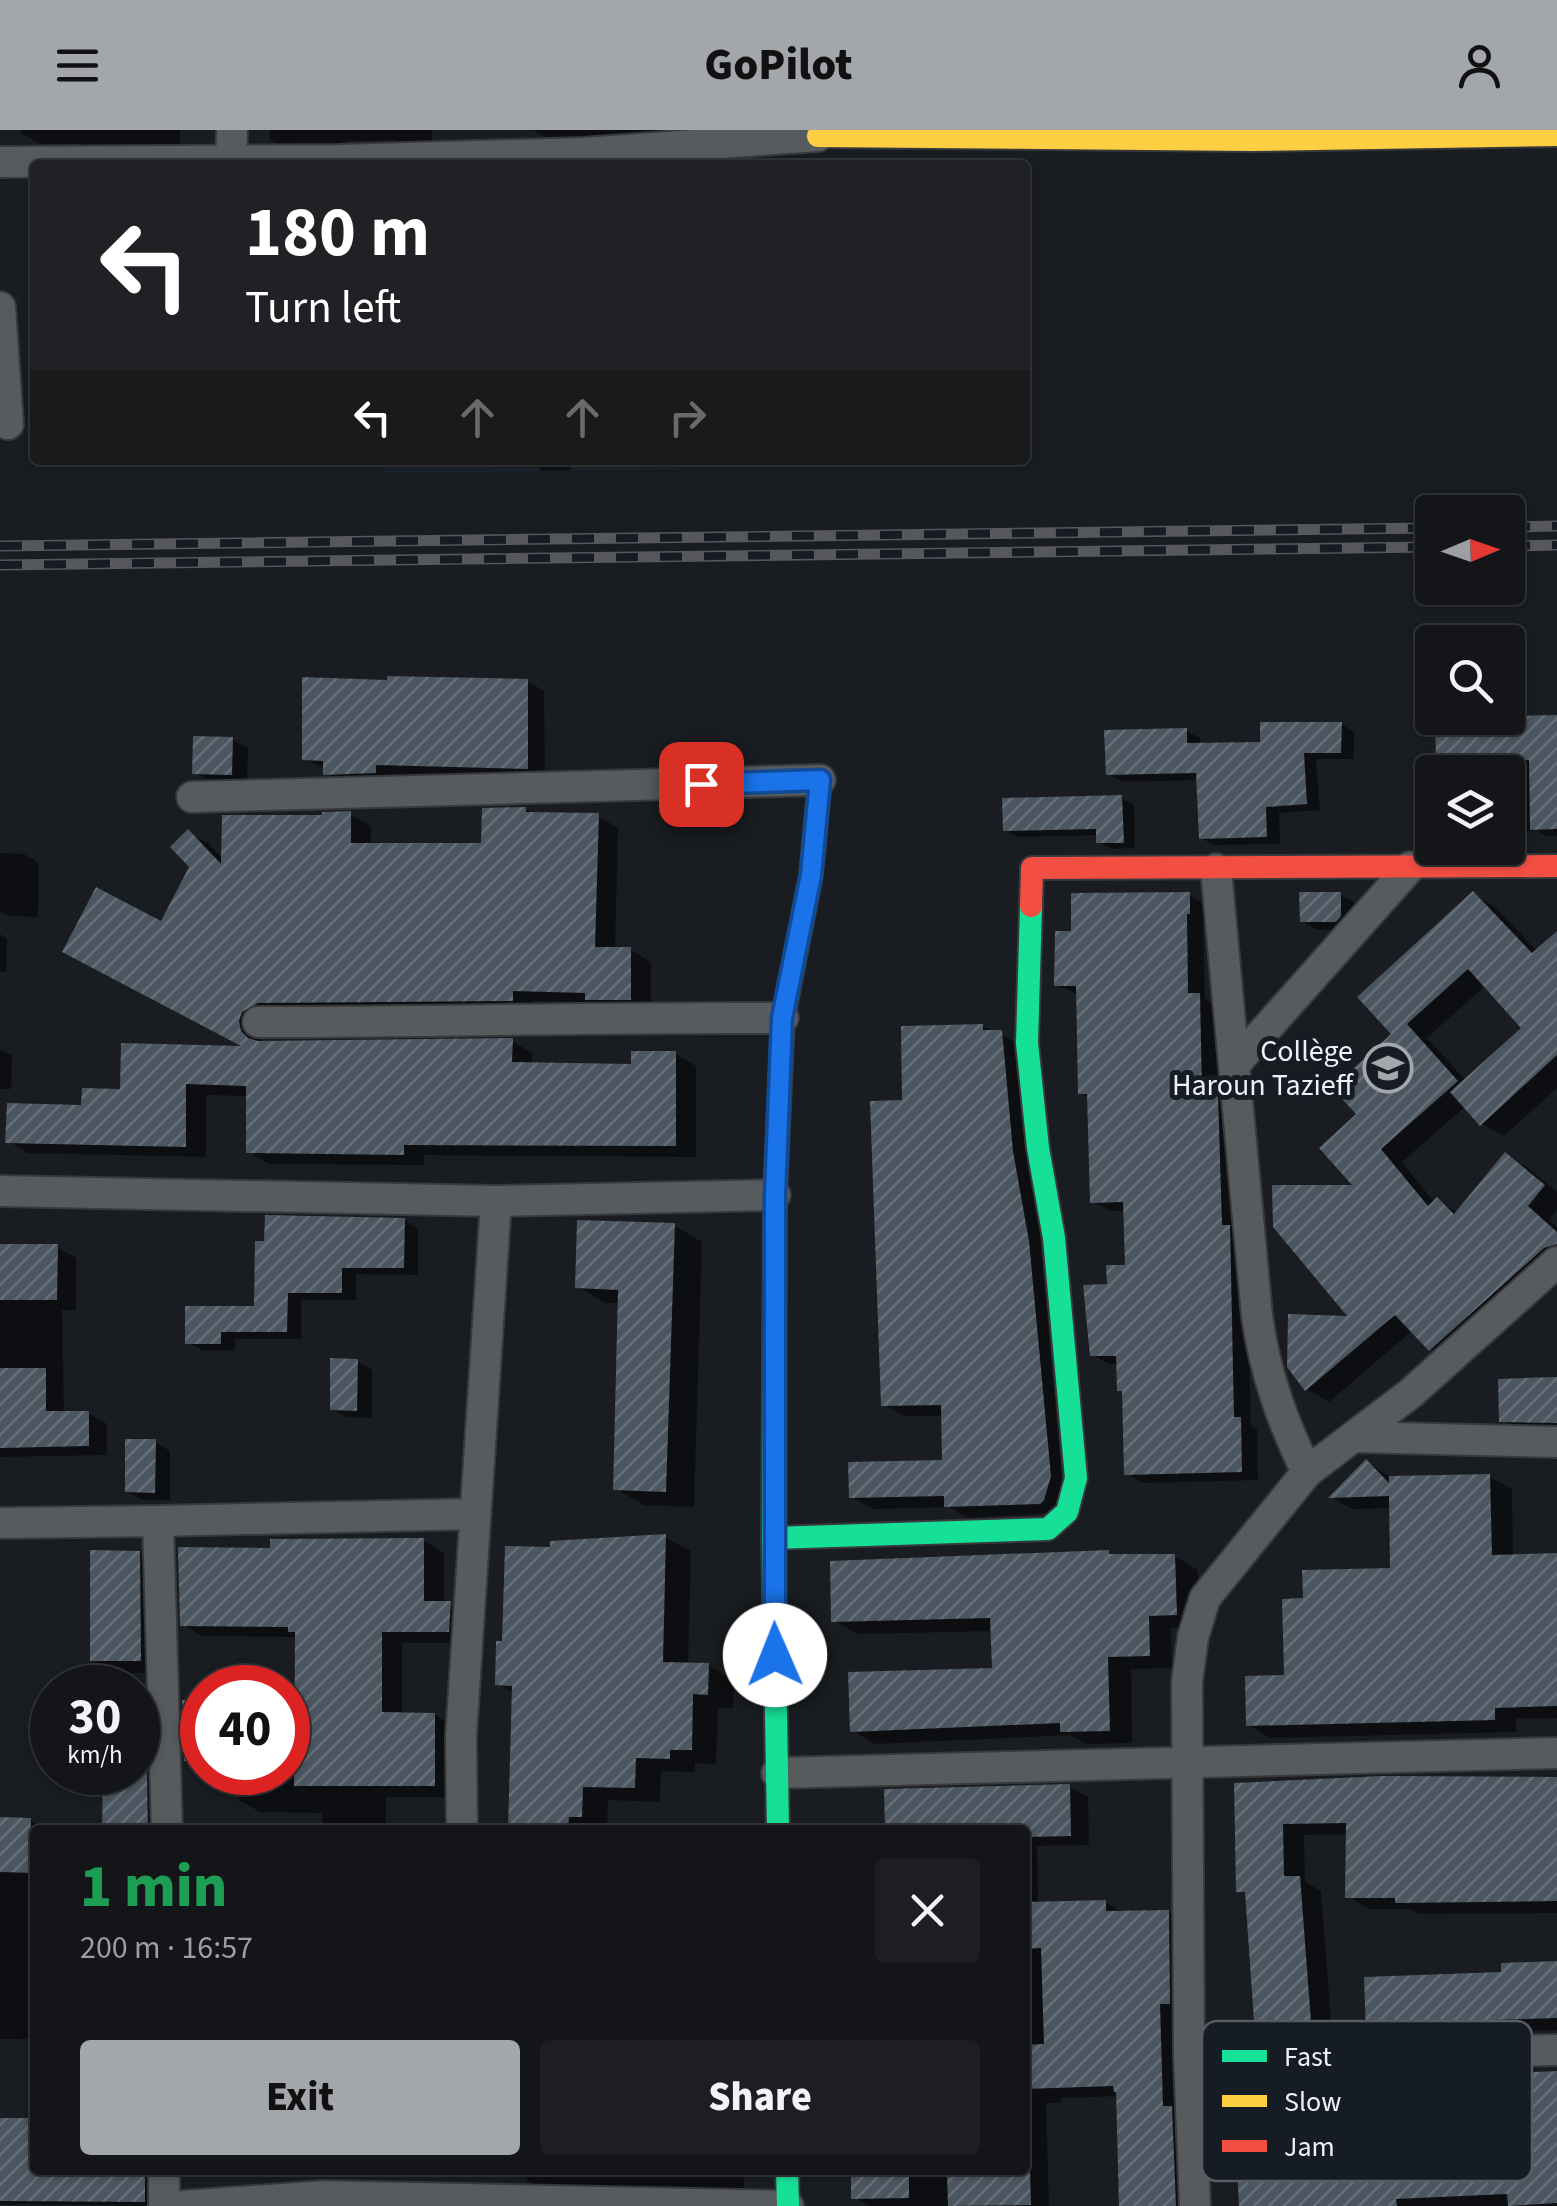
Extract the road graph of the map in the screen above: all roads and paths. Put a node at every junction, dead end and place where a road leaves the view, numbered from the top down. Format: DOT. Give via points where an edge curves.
graph roads {
  1 [pos="232,130"];
  2 [pos="1502,132"];
  3 [pos="990,135"];
  4 [pos="1253,135"];
  5 [pos="1557,135"];
  6 [pos="818,136"];
  7 [pos="488,142"];
  8 [pos="231,160"];
  9 [pos="268,160"];
  10 [pos="0,162"];
  11 [pos="30,162"];
  12 [pos="0,307"];
  13 [pos="8,424"];
  14 [pos="820,780"];
  15 [pos="192,797"];
  16 [pos="1557,866"];
  17 [pos="1410,867"];
  18 [pos="1216,869"];
  19 [pos="782,1018"];
  20 [pos="258,1022"];
  21 [pos="1234,1065"];
  22 [pos="0,1191"];
  23 [pos="775,1195"];
  24 [pos="496,1202"];
  25 [pos="1557,1262"];
  26 [pos="1356,1437"];
  27 [pos="1557,1442"];
  28 [pos="1307,1472"];
  29 [pos="474,1514"];
  30 [pos="158,1521"];
  31 [pos="0,1523"];
  32 [pos="773,1538"];
  33 [pos="1557,1754"];
  34 [pos="1188,1760"];
  35 [pos="777,1773"];
  36 [pos="167,1825"];
  37 [pos="462,1825"];
  38 [pos="778,1825"];
  39 [pos="1532,2050"];
  40 [pos="1557,2050"];
  41 [pos="1189,2056"];
  42 [pos="1202,2056"];
  43 [pos="164,2175"];
  44 [pos="787,2175"];
  45 [pos="467,2192"];
  46 [pos="164,2206"];
  47 [pos="182,2206"];
  48 [pos="788,2206"];
  49 [pos="1194,2206"];
  1 -- 8 [label="street"];
  2 -- 4 [label="street"];
  2 -- 5 [label="street"];
  3 -- 4 [label="street"];
  3 -- 6 [label="street"];
  6 -- 7 [label="street" via="584,153"];
  7 -- 9 [label="street"];
  10 -- 11 [label="street"];
  12 -- 13 [label="street"];
  14 -- 15 [label="street"];
  14 -- 19 [label="street" via="811,875"];
  16 -- 17 [label="street"];
  17 -- 18 [label="street"];
  17 -- 21 [label="street"];
  18 -- 21 [label="street"];
  18 -- 32 [label="street" via="1032,868 1026,1043 1071,1405 1076,1478 1067,1512 1048,1529"];
  19 -- 20 [label="street"];
  19 -- 23 [label="street"];
  21 -- 28 [label="street" via="1261,1345 1282,1420"];
  22 -- 24 [label="street"];
  23 -- 24 [label="street"];
  23 -- 32 [label="street"];
  24 -- 29 [label="street"];
  25 -- 26 [label="street"];
  26 -- 27 [label="street"];
  26 -- 28 [label="street"];
  28 -- 34 [label="street" via="1205,1598 1186,1682"];
  29 -- 30 [label="street"];
  29 -- 37 [label="street" via="460,1736"];
  30 -- 31 [label="street"];
  30 -- 36 [label="street"];
  32 -- 35 [label="street"];
  33 -- 34 [label="street"];
  34 -- 35 [label="street"];
  34 -- 41 [label="street"];
  35 -- 38 [label="street"];
  39 -- 40 [label="street"];
  41 -- 42 [label="street"];
  41 -- 49 [label="street"];
  43 -- 46 [label="street"];
  44 -- 48 [label="street"];
  45 -- 47 [label="street"];
  45 -- 48 [label="street"];
}
